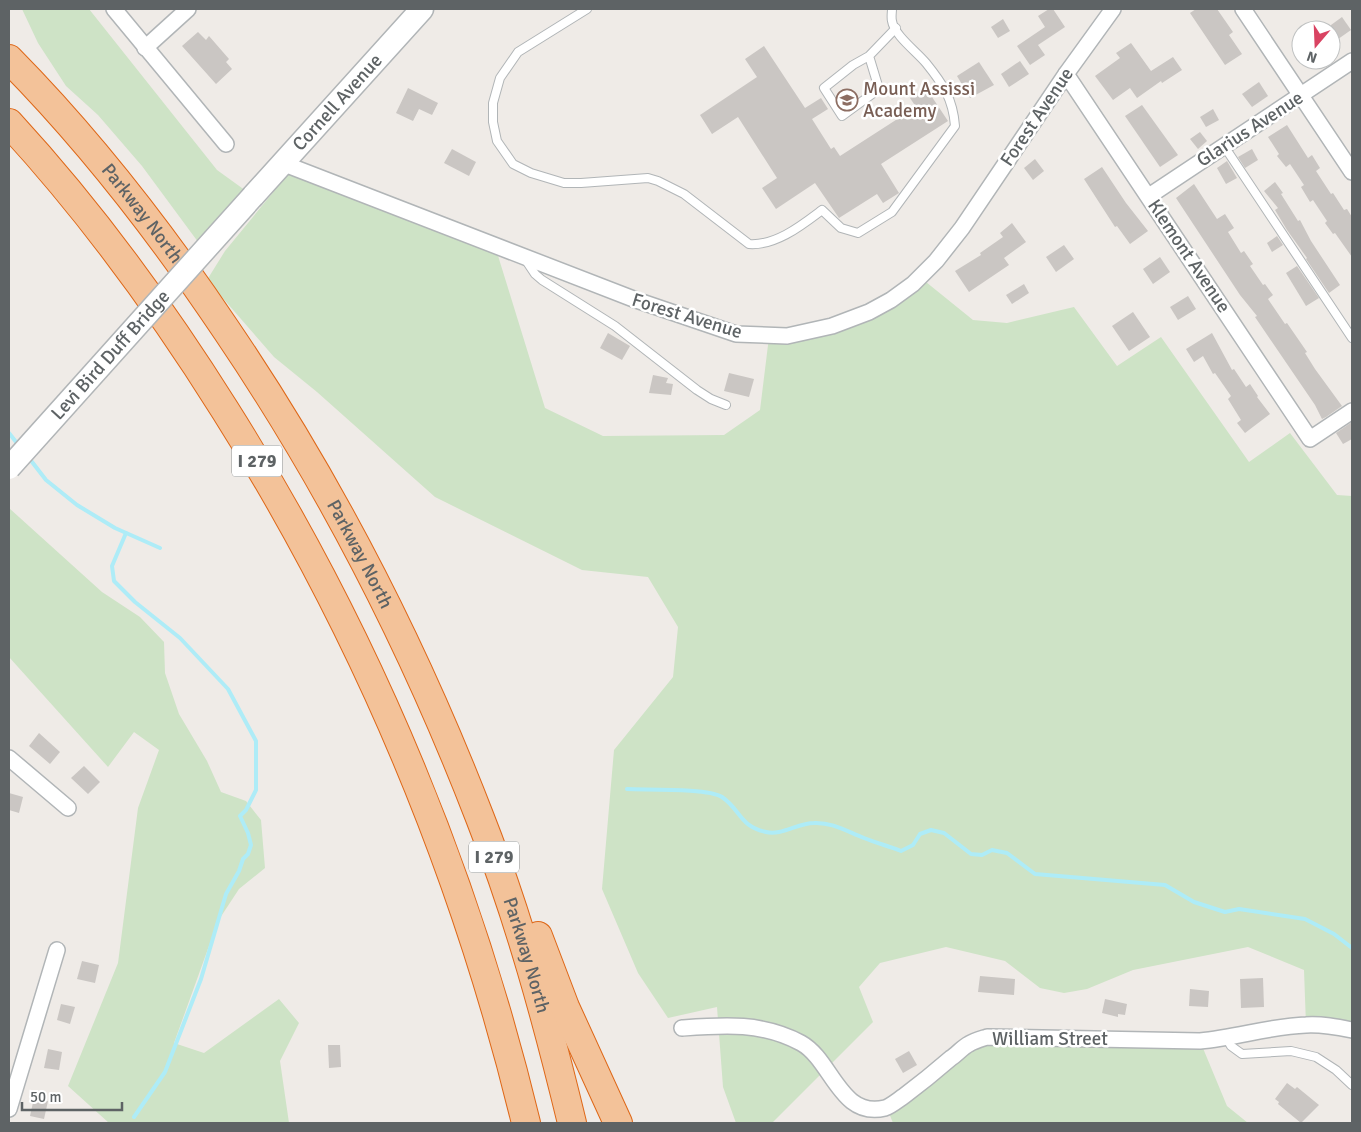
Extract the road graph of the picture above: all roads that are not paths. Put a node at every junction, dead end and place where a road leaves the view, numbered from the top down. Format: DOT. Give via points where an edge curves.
graph roads {
  1 [pos="114,9"];
  2 [pos="188,9"];
  3 [pos="422,9"];
  4 [pos="587,9"];
  5 [pos="892,9"];
  6 [pos="1113,9"];
  7 [pos="1243,9"];
  8 [pos="896,28"];
  9 [pos="145,48"];
  10 [pos="869,56"];
  11 [pos="9,59"];
  12 [pos="1352,62"];
  13 [pos="1066,74"];
  14 [pos="1301,96"];
  15 [pos="9,123"];
  16 [pos="226,144"];
  17 [pos="1224,146"];
  18 [pos="282,164"];
  19 [pos="1352,172"];
  20 [pos="253,196"];
  21 [pos="1149,196"];
  22 [pos="524,256"];
  23 [pos="1352,338"];
  24 [pos="726,404"];
  25 [pos="1352,411"];
  26 [pos="9,468"];
  27 [pos="384,602"];
  28 [pos="9,758"];
  29 [pos="68,808"];
  30 [pos="57,950"];
  31 [pos="682,1028"];
  32 [pos="1352,1030"];
  33 [pos="1227,1039"];
  34 [pos="506,1046"];
  35 [pos="1352,1085"];
  36 [pos="9,1109"];
  37 [pos="518,1123"];
  38 [pos="526,1123"];
  39 [pos="572,1123"];
  40 [pos="618,1123"];
  1 -- 9 [label="street"];
  2 -- 9 [label="street"];
  3 -- 18 [label="street, Cornell Avenue"];
  4 -- 8 [label="lane" via="518,52 500,78 493,103 497,141 513,164 564,182 640,178 658,181 684,194 749,244 759,244 792,231 822,210 841,228 858,234 892,212 955,126 954,110 941,83"];
  5 -- 8 [label="lane" via="892,22"];
  6 -- 13 [label="street, Forest Avenue"];
  7 -- 14 [label="street"];
  8 -- 10 [label="lane"];
  9 -- 16 [label="street"];
  10 -- 10 [label="lane" via="879,89 842,116 824,88"];
  11 -- 27 [label="highway, Parkway North / I 279" via="110,171 213,310 325,488"];
  12 -- 14 [label="street, Glarius Avenue"];
  13 -- 21 [label="street, Klemont Avenue"];
  13 -- 22 [label="street, Forest Avenue" via="936,262 890,300 832,326 787,336 736,334 636,300"];
  14 -- 17 [label="street, Glarius Avenue"];
  14 -- 19 [label="street"];
  15 -- 34 [label="highway, I 279" via="76,199 156,305 240,433 305,544 406,753 457,890"];
  17 -- 21 [label="street, Glarius Avenue"];
  17 -- 23 [label="lane"];
  18 -- 20 [label="street, Cornell Avenue"];
  18 -- 22 [label="street, Forest Avenue"];
  20 -- 26 [label="street, Levi Bird Duff Bridge, bridge"];
  21 -- 25 [label="street, Klemont Avenue" via="1310,439"];
  22 -- 24 [label="lane" via="542,280 615,326 711,399"];
  27 -- 39 [label="highway, Parkway North / I 279" via="430,698 481,820 530,967"];
  27 -- 40 [label="highway" via="440,696 468,753 565,1007"];
  28 -- 29 [label="street"];
  30 -- 36 [label="street"];
  31 -- 33 [label="street, William Street" via="731,1025 778,1032 802,1043 819,1058 843,1094 871,1110 887,1108 969,1044 987,1038"];
  32 -- 33 [label="street, William Street" via="1306,1025"];
  33 -- 35 [label="lane" via="1242,1054 1291,1052 1316,1057"];
  34 -- 37 [label="highway"];
  34 -- 38 [label="highway, I 279"];
}
